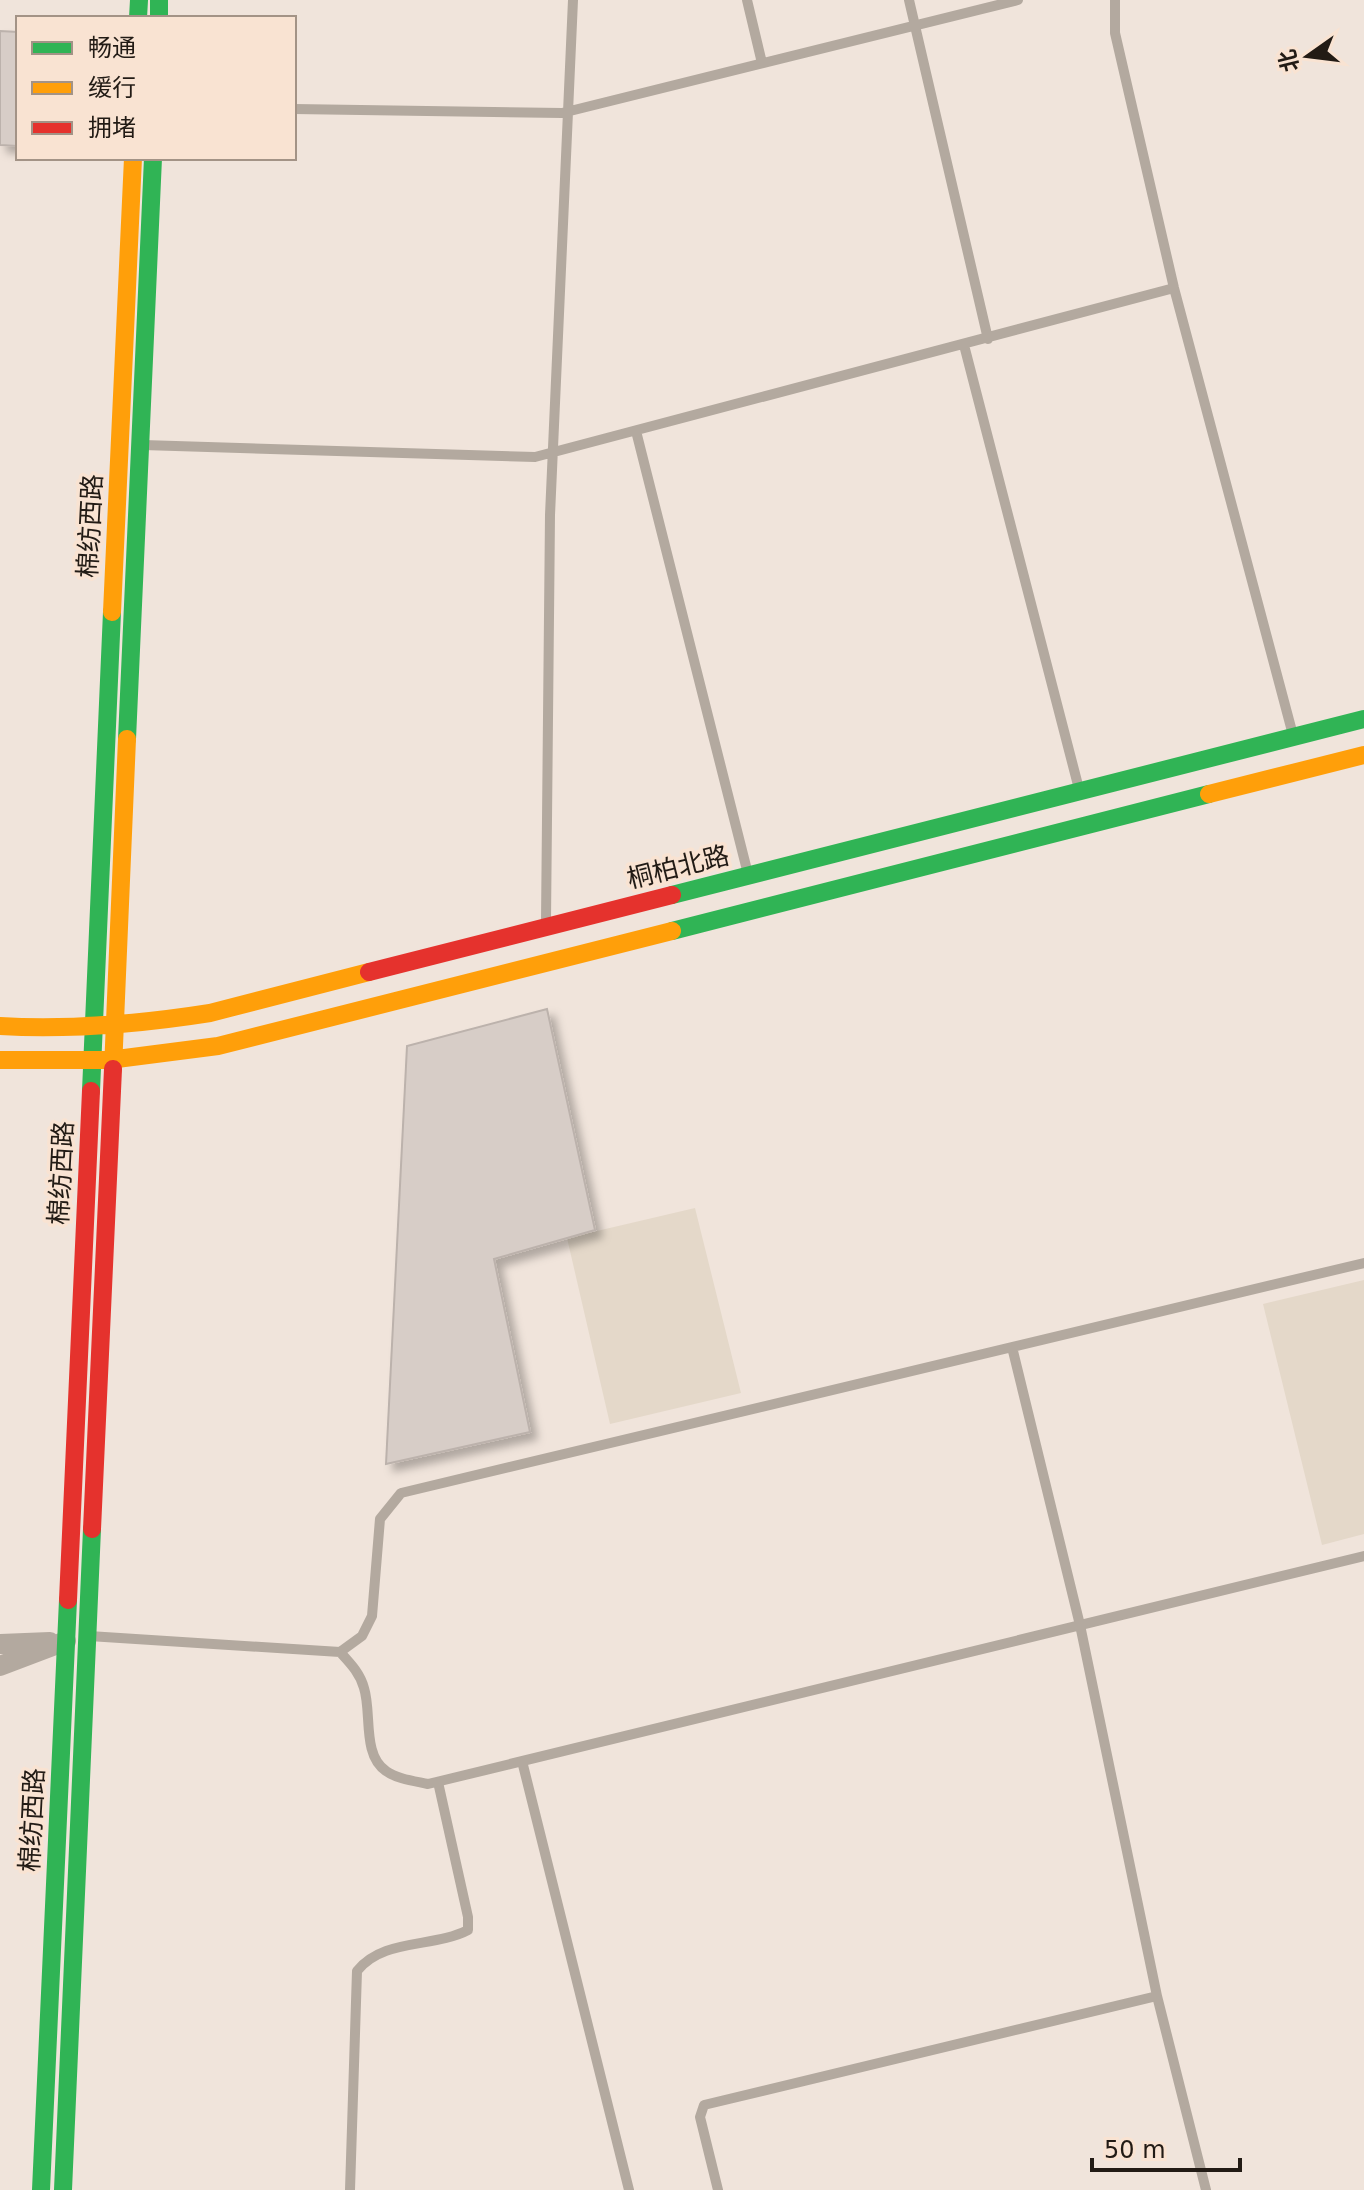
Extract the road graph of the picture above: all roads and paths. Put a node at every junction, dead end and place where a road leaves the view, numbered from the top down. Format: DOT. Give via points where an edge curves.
graph roads {
  1 [pos="573,0"];
  2 [pos="747,0"];
  3 [pos="909,0"];
  4 [pos="1018,0"];
  5 [pos="1115,0"];
  6 [pos="914,26"];
  7 [pos="762,63"];
  8 [pos="296,109"];
  9 [pos="568,111"];
  10 [pos="133,160"];
  11 [pos="153,160"];
  12 [pos="1174,288"];
  13 [pos="988,339"];
  14 [pos="964,345"];
  15 [pos="636,431"];
  16 [pos="141,445"];
  17 [pos="553,453"];
  18 [pos="1364,719"];
  19 [pos="1294,737"];
  20 [pos="1364,755"];
  21 [pos="1079,791"];
  22 [pos="749,876"];
  23 [pos="546,927"];
  24 [pos="114,1025"];
  25 [pos="0,1026"];
  26 [pos="94,1026"];
  27 [pos="113,1059"];
  28 [pos="0,1060"];
  29 [pos="92,1060"];
  30 [pos="1364,1263"];
  31 [pos="1012,1347"];
  32 [pos="1364,1556"];
  33 [pos="1080,1625"];
  34 [pos="87,1635"];
  35 [pos="66,1641"];
  36 [pos="0,1644"];
  37 [pos="340,1652"];
  38 [pos="0,1666"];
  39 [pos="522,1761"];
  40 [pos="438,1782"];
  41 [pos="1157,1996"];
  42 [pos="1202,2189"];
  43 [pos="41,2190"];
  44 [pos="63,2190"];
  45 [pos="350,2190"];
  46 [pos="629,2190"];
  47 [pos="718,2190"];
  1 -- 9 [label="lane"];
  2 -- 7 [label="lane"];
  3 -- 6 [label="lane"];
  4 -- 6 [label="lane"];
  5 -- 12 [label="lane" via="1115,33"];
  6 -- 7 [label="lane"];
  6 -- 13 [label="lane"];
  7 -- 9 [label="lane"];
  8 -- 9 [label="lane"];
  9 -- 17 [label="lane"];
  10 -- 26 [label="street, 棉纺西路"];
  11 -- 16 [label="street, 棉纺西路"];
  12 -- 13 [label="lane"];
  12 -- 19 [label="lane"];
  13 -- 14 [label="lane"];
  14 -- 15 [label="lane"];
  14 -- 21 [label="lane"];
  15 -- 17 [label="lane"];
  15 -- 22 [label="lane"];
  16 -- 17 [label="lane" via="535,457"];
  16 -- 24 [label="street, 棉纺西路"];
  17 -- 23 [label="lane"];
  18 -- 19 [label="street, 桐柏北路"];
  19 -- 21 [label="street, 桐柏北路"];
  20 -- 27 [label="street" via="218,1046"];
  21 -- 22 [label="street, 桐柏北路"];
  22 -- 23 [label="street, 桐柏北路"];
  23 -- 24 [label="street, 桐柏北路" via="210,1013"];
  24 -- 26 [label="street, 桐柏北路"];
  24 -- 27 [label="street, 棉纺西路"];
  25 -- 26 [label="street, 桐柏北路"];
  26 -- 29 [label="street, 棉纺西路"];
  27 -- 29 [label="street"];
  27 -- 34 [label="street, 棉纺西路"];
  28 -- 29 [label="street"];
  29 -- 35 [label="street, 棉纺西路"];
  30 -- 31 [label="lane"];
  31 -- 33 [label="lane"];
  31 -- 37 [label="lane" via="401,1493 380,1519 372,1616 362,1636"];
  32 -- 33 [label="lane"];
  33 -- 39 [label="lane"];
  33 -- 41 [label="lane"];
  34 -- 37 [label="lane"];
  34 -- 44 [label="street, 棉纺西路"];
  35 -- 36 [label="street"];
  35 -- 38 [label="street"];
  35 -- 43 [label="street, 棉纺西路"];
  37 -- 40 [label="lane" via="365,1689 378,1765 389,1774"];
  39 -- 40 [label="lane"];
  39 -- 46 [label="lane"];
  40 -- 45 [label="lane" via="468,1930 381,1953 357,1971"];
  41 -- 42 [label="lane"];
  41 -- 47 [label="lane" via="704,2105 700,2117"];
}
